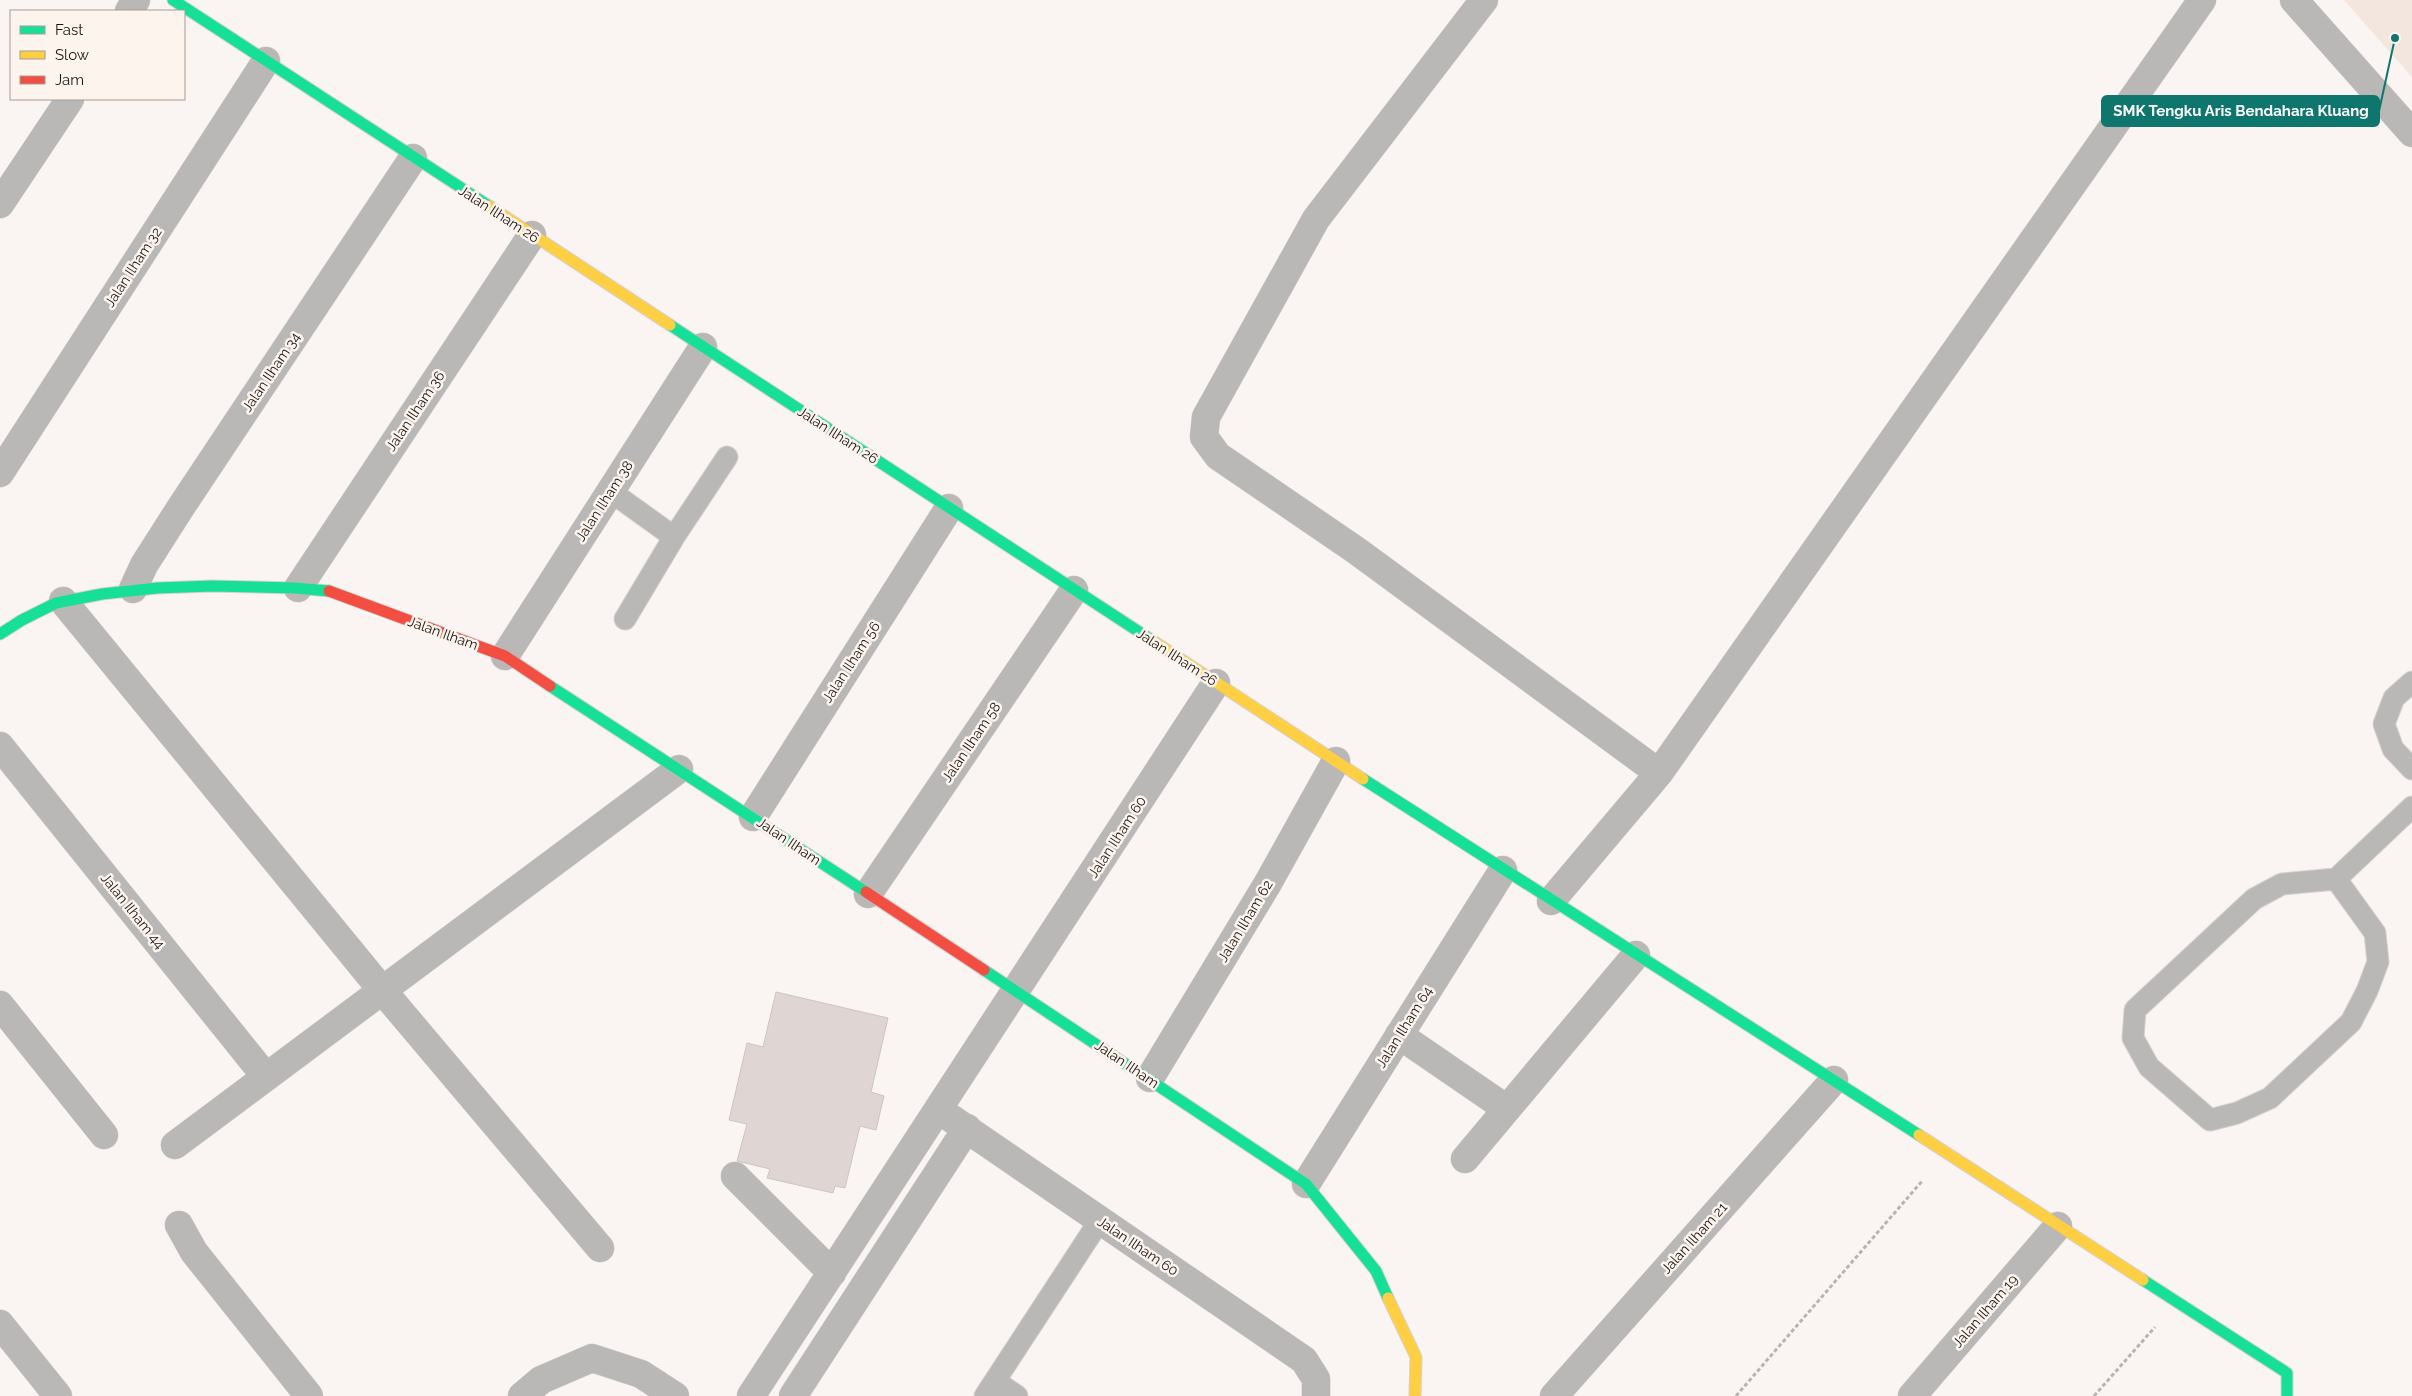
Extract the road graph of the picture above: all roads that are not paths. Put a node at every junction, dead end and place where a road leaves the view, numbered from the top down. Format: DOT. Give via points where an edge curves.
graph roads {
  1 [pos="173,0"];
  2 [pos="1484,0"];
  3 [pos="2202,0"];
  4 [pos="2294,0"];
  5 [pos="266,61"];
  6 [pos="69,100"];
  7 [pos="2412,133"];
  8 [pos="413,158"];
  9 [pos="0,204"];
  10 [pos="532,235"];
  11 [pos="703,347"];
  12 [pos="727,457"];
  13 [pos="0,473"];
  14 [pos="610,491"];
  15 [pos="949,508"];
  16 [pos="674,537"];
  17 [pos="298,588"];
  18 [pos="133,590"];
  19 [pos="1074,590"];
  20 [pos="63,600"];
  21 [pos="625,619"];
  22 [pos="3,625"];
  23 [pos="505,656"];
  24 [pos="2412,682"];
  25 [pos="1216,683"];
  26 [pos="0,746"];
  27 [pos="1336,761"];
  28 [pos="679,769"];
  29 [pos="2412,769"];
  30 [pos="1659,772"];
  31 [pos="2412,806"];
  32 [pos="753,817"];
  33 [pos="1503,870"];
  34 [pos="2336,879"];
  35 [pos="868,894"];
  36 [pos="1552,901"];
  37 [pos="1636,956"];
  38 [pos="382,990"];
  39 [pos="1017,991"];
  40 [pos="0,1005"];
  41 [pos="1400,1035"];
  42 [pos="266,1077"];
  43 [pos="1150,1078"];
  44 [pos="1834,1080"];
  45 [pos="1507,1109"];
  46 [pos="939,1110"];
  47 [pos="967,1128"];
  48 [pos="104,1135"];
  49 [pos="175,1145"];
  50 [pos="1465,1159"];
  51 [pos="734,1176"];
  52 [pos="1306,1184"];
  53 [pos="1100,1220"];
  54 [pos="179,1225"];
  55 [pos="2058,1226"];
  56 [pos="600,1248"];
  57 [pos="832,1273"];
  58 [pos="0,1324"];
  59 [pos="990,1388"];
  60 [pos="58,1396"];
  61 [pos="309,1396"];
  62 [pos="522,1396"];
  63 [pos="675,1396"];
  64 [pos="751,1396"];
  65 [pos="792,1396"];
  66 [pos="1017,1396"];
  67 [pos="1316,1396"];
  68 [pos="1415,1396"];
  69 [pos="1554,1396"];
  70 [pos="1912,1396"];
  71 [pos="2287,1396"];
  1 -- 5 [label="street, Jalan Ilham 26"];
  2 -- 30 [label="street" via="1316,219 1206,417 1204,437 1218,456 1357,551"];
  3 -- 30 [label="street"];
  4 -- 7 [label="street"];
  5 -- 8 [label="street, Jalan Ilham 26"];
  5 -- 13 [label="street, Jalan Ilham 32"];
  6 -- 9 [label="street"];
  8 -- 10 [label="street, Jalan Ilham 26"];
  8 -- 18 [label="street, Jalan Ilham 34" via="170,523"];
  10 -- 11 [label="street, Jalan Ilham 26"];
  10 -- 17 [label="street, Jalan Ilham 36"];
  11 -- 14 [label="street, Jalan Ilham 38"];
  11 -- 15 [label="street, Jalan Ilham 26"];
  12 -- 16 [label="lane"];
  14 -- 16 [label="lane"];
  14 -- 23 [label="street, Jalan Ilham 38"];
  15 -- 19 [label="street, Jalan Ilham 26"];
  15 -- 32 [label="street, Jalan Ilham 56"];
  16 -- 21 [label="lane"];
  17 -- 18 [label="street, Jalan Ilham" via="232,585"];
  17 -- 23 [label="street, Jalan Ilham" via="323,589"];
  18 -- 20 [label="street, Jalan Ilham"];
  19 -- 25 [label="street, Jalan Ilham 26"];
  19 -- 35 [label="street, Jalan Ilham 58"];
  20 -- 22 [label="street, Jalan Ilham"];
  20 -- 38 [label="street"];
  23 -- 28 [label="street, Jalan Ilham"];
  24 -- 29 [label="lane" via="2394,698 2384,724 2393,748"];
  25 -- 27 [label="street, Jalan Ilham 26"];
  25 -- 39 [label="street, Jalan Ilham 60"];
  26 -- 42 [label="street, Jalan Ilham 44"];
  27 -- 33 [label="street, Jalan Ilham 26"];
  27 -- 43 [label="street, Jalan Ilham 62" via="1268,883"];
  28 -- 32 [label="street, Jalan Ilham"];
  28 -- 38 [label="street"];
  30 -- 36 [label="street"];
  31 -- 34 [label="lane"];
  32 -- 35 [label="street, Jalan Ilham"];
  33 -- 36 [label="street, Jalan Ilham 26"];
  33 -- 41 [label="street, Jalan Ilham 64"];
  34 -- 34 [label="lane" via="2282,884 2254,899 2135,1010 2133,1038 2149,1066 2210,1120 2237,1114 2270,1098 2351,1022 2378,962 2375,932"];
  35 -- 39 [label="street, Jalan Ilham"];
  36 -- 37 [label="street, Jalan Ilham 26"];
  37 -- 44 [label="street, Jalan Ilham 26"];
  37 -- 45 [label="street"];
  38 -- 42 [label="street"];
  38 -- 56 [label="street"];
  39 -- 43 [label="street, Jalan Ilham"];
  39 -- 46 [label="street, Jalan Ilham 60"];
  40 -- 48 [label="street"];
  41 -- 45 [label="street"];
  41 -- 52 [label="street, Jalan Ilham 64"];
  42 -- 49 [label="street"];
  43 -- 52 [label="street, Jalan Ilham"];
  44 -- 55 [label="street, Jalan Ilham 26"];
  44 -- 69 [label="street, Jalan Ilham 21"];
  45 -- 50 [label="street"];
  46 -- 47 [label="street, Jalan Ilham 60"];
  46 -- 57 [label="street, Jalan Ilham 60"];
  47 -- 53 [label="street, Jalan Ilham 60"];
  47 -- 65 [label="street"];
  51 -- 57 [label="street"];
  52 -- 68 [label="street, Jalan Ilham" via="1376,1271 1416,1357"];
  53 -- 59 [label="lane"];
  53 -- 67 [label="street, Jalan Ilham 60" via="1304,1360 1316,1379"];
  54 -- 61 [label="street" via="194,1252"];
  55 -- 70 [label="street, Jalan Ilham 19"];
  55 -- 71 [label="street, Jalan Ilham 26" via="2287,1373"];
  57 -- 64 [label="street, Jalan Ilham 60"];
  58 -- 60 [label="street"];
  59 -- 66 [label="lane"];
  62 -- 63 [label="street" via="541,1380 592,1358 641,1374"];
}
